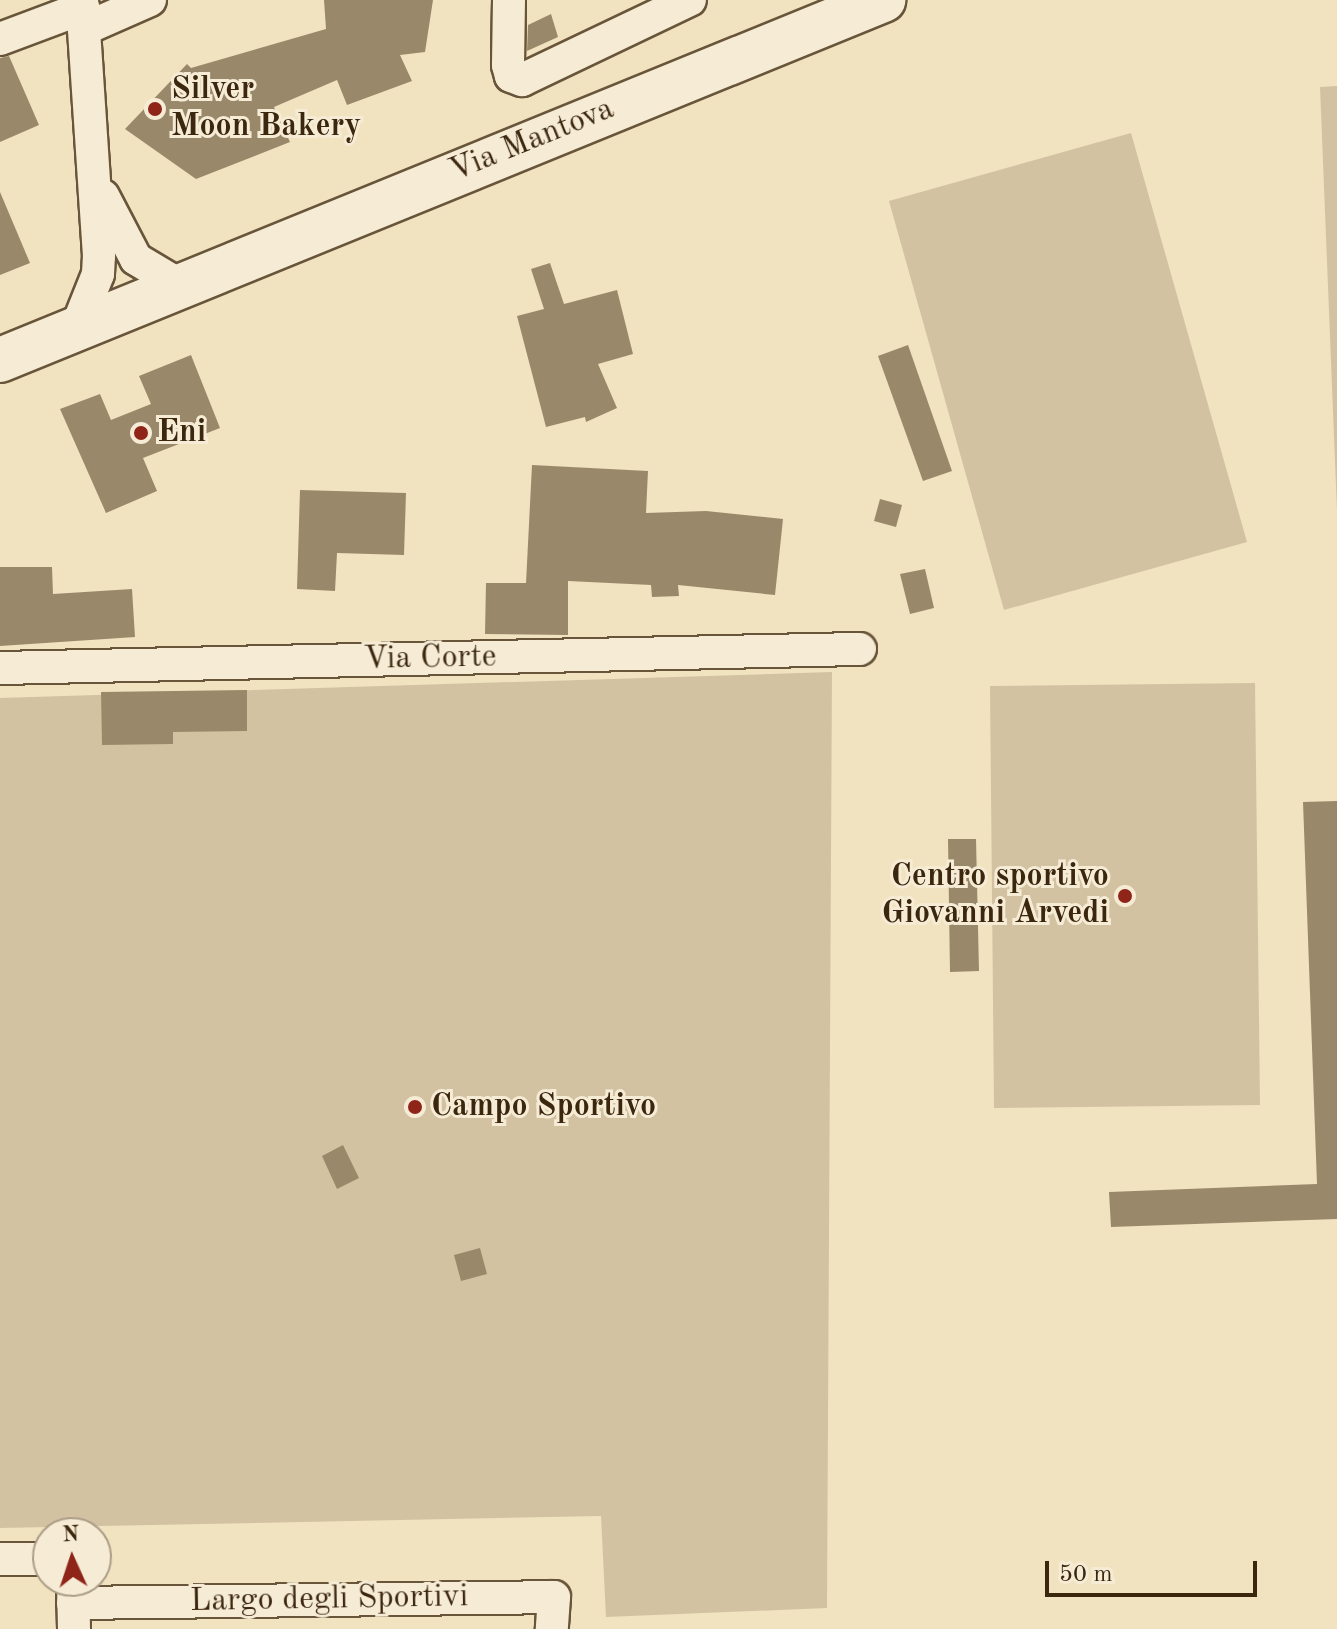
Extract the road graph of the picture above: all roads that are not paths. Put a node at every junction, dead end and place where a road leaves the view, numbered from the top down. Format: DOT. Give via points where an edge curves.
graph roads {
  1 [pos="150,0"];
  2 [pos="509,0"];
  3 [pos="690,0"];
  4 [pos="883,0"];
  5 [pos="83,12"];
  6 [pos="0,39"];
  7 [pos="96,174"];
  8 [pos="183,287"];
  9 [pos="76,329"];
  10 [pos="0,360"];
  11 [pos="860,649"];
  12 [pos="0,668"];
  13 [pos="0,1559"];
  14 [pos="32,1559"];
  15 [pos="74,1604"];
  16 [pos="552,1629"];
  1 -- 5 [label="street"];
  2 -- 3 [label="street" via="508,65 511,76 522,80"];
  4 -- 8 [label="main road, Via Mantova"];
  5 -- 6 [label="street"];
  5 -- 7 [label="street"];
  7 -- 8 [label="street" via="110,217 136,259"];
  7 -- 9 [label="street" via="98,274"];
  8 -- 9 [label="main road, Via Mantova"];
  9 -- 10 [label="main road, Via Mantova"];
  11 -- 12 [label="street, Via Corte"];
  13 -- 14 [label="street"];
  15 -- 16 [label="street, Largo degli Sportivi" via="554,1597"];
}
